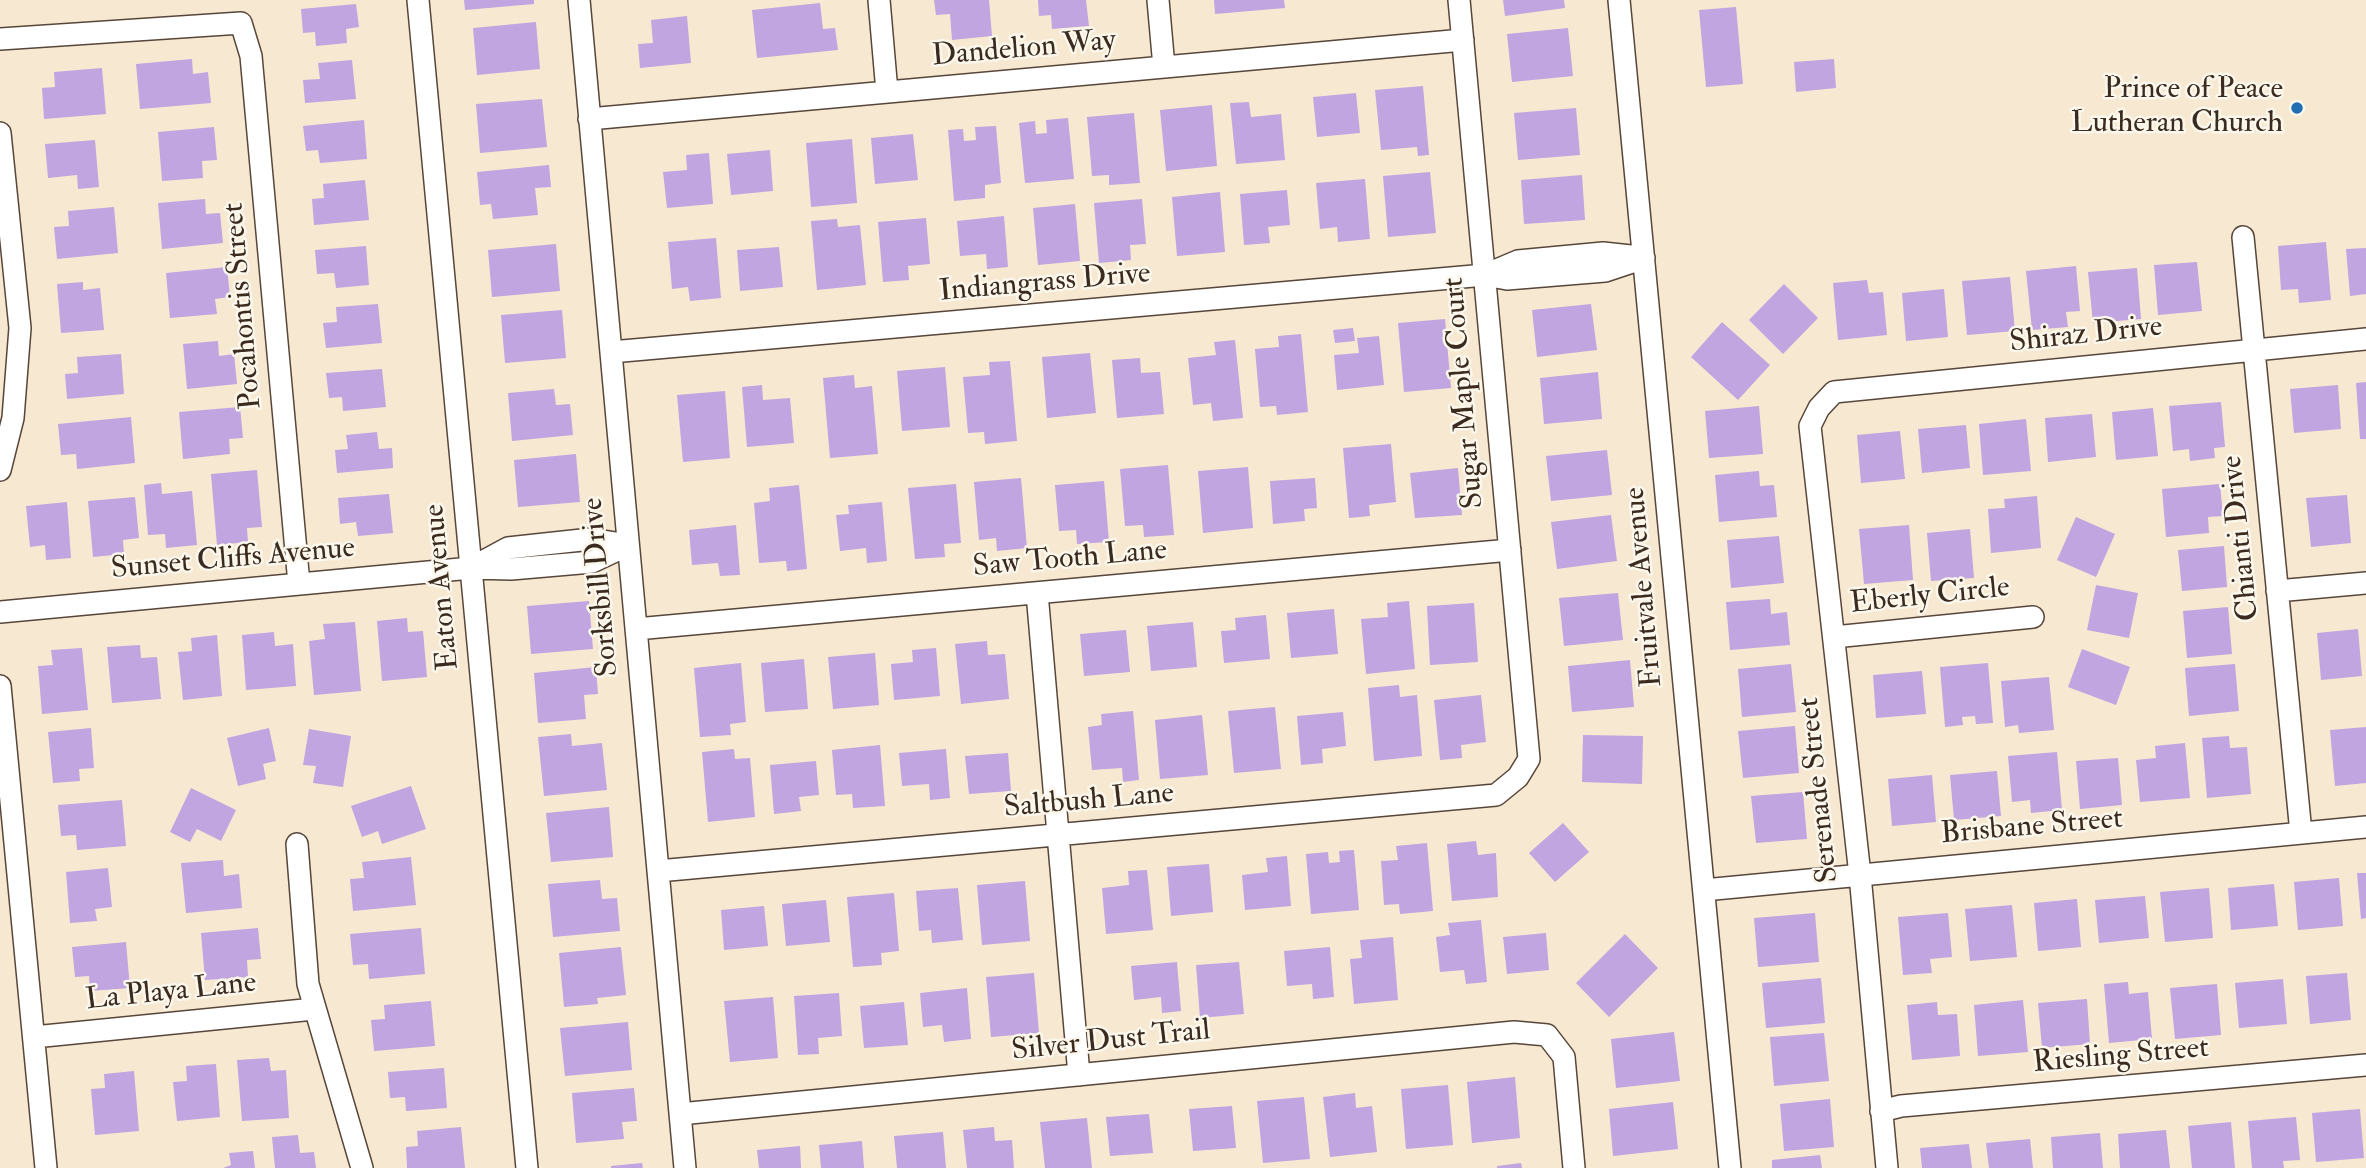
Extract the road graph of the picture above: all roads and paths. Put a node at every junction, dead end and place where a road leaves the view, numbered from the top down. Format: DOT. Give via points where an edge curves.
graph roads {
  1 [pos="418,0"];
  2 [pos="579,0"];
  3 [pos="879,0"];
  4 [pos="1158,0"];
  5 [pos="1459,0"];
  6 [pos="1619,0"];
  7 [pos="0,39"];
  8 [pos="1463,40"];
  9 [pos="1164,67"];
  10 [pos="887,92"];
  11 [pos="589,119"];
  12 [pos="0,134"];
  13 [pos="2243,237"];
  14 [pos="1644,258"];
  15 [pos="1485,275"];
  16 [pos="2366,339"];
  17 [pos="2254,350"];
  18 [pos="611,352"];
  19 [pos="1819,408"];
  20 [pos="0,470"];
  21 [pos="628,545"];
  22 [pos="1510,550"];
  23 [pos="471,568"];
  24 [pos="2366,583"];
  25 [pos="299,584"];
  26 [pos="2277,591"];
  27 [pos="1037,593"];
  28 [pos="0,612"];
  29 [pos="2033,617"];
  30 [pos="636,629"];
  31 [pos="1834,637"];
  32 [pos="0,686"];
  33 [pos="1518,777"];
  34 [pos="2366,827"];
  35 [pos="2301,833"];
  36 [pos="1058,835"];
  37 [pos="297,844"];
  38 [pos="658,871"];
  39 [pos="1860,875"];
  40 [pos="1704,890"];
  41 [pos="314,1009"];
  42 [pos="34,1037"];
  43 [pos="2366,1065"];
  44 [pos="1079,1075"];
  45 [pos="1881,1111"];
  46 [pos="680,1114"];
  47 [pos="47,1168"];
  48 [pos="362,1168"];
  49 [pos="527,1168"];
  50 [pos="685,1168"];
  51 [pos="1574,1168"];
  52 [pos="1730,1168"];
  53 [pos="1886,1168"];
  1 -- 23 [label="street, Eaton Avenue"];
  2 -- 11 [label="street, Sorksbill Drive"];
  3 -- 10 [label="street"];
  4 -- 9 [label="street"];
  5 -- 8 [label="street, Sugar Maple Court"];
  6 -- 14 [label="street, Fruitvale Avenue"];
  7 -- 25 [label="street, Pocahontis Street" via="241,23 251,56"];
  8 -- 9 [label="street, Dandelion Way"];
  8 -- 15 [label="street, Sugar Maple Court"];
  9 -- 10 [label="street, Dandelion Way"];
  10 -- 11 [label="street, Dandelion Way"];
  11 -- 18 [label="street, Sorksbill Drive"];
  12 -- 20 [label="street" via="20,328 13,418"];
  13 -- 17 [label="street, Chianti Drive"];
  14 -- 15 [label="street, Indiangrass Drive" via="1605,271 1507,279"];
  14 -- 40 [label="street, Fruitvale Avenue"];
  15 -- 18 [label="street, Indiangrass Drive"];
  15 -- 22 [label="street, Sugar Maple Court"];
  16 -- 17 [label="street, Shiraz Drive"];
  17 -- 19 [label="street, Shiraz Drive" via="1834,392"];
  17 -- 26 [label="street, Chianti Drive"];
  18 -- 21 [label="street, Sorksbill Drive"];
  19 -- 31 [label="street, Serenade Street" via="1810,426"];
  21 -- 23 [label="street, Sunset Cliffs Avenue" via="592,562"];
  21 -- 30 [label="street, Sorksbill Drive"];
  22 -- 27 [label="street, Saw Tooth Lane"];
  22 -- 33 [label="street, Sugar Maple Court" via="1529,759"];
  23 -- 25 [label="street, Sunset Cliffs Avenue"];
  23 -- 49 [label="street, Eaton Avenue"];
  24 -- 26 [label="street"];
  25 -- 28 [label="street, Sunset Cliffs Avenue"];
  26 -- 35 [label="street, Chianti Drive"];
  27 -- 30 [label="street, Saw Tooth Lane"];
  27 -- 36 [label="street"];
  29 -- 31 [label="street, Eberly Circle"];
  30 -- 38 [label="street, Sorksbill Drive"];
  31 -- 39 [label="street, Serenade Street"];
  32 -- 42 [label="street"];
  33 -- 36 [label="street, Saltbush Lane" via="1496,795"];
  34 -- 35 [label="street, Brisbane Street"];
  35 -- 39 [label="street, Brisbane Street"];
  36 -- 38 [label="street, Saltbush Lane"];
  36 -- 44 [label="street"];
  37 -- 41 [label="street"];
  38 -- 46 [label="street, Sorksbill Drive"];
  39 -- 40 [label="street, Brisbane Street"];
  39 -- 45 [label="street, Serenade Street"];
  40 -- 52 [label="street, Fruitvale Avenue"];
  41 -- 42 [label="street, La Playa Lane"];
  41 -- 48 [label="street"];
  42 -- 47 [label="street"];
  43 -- 45 [label="street, Riesling Street"];
  44 -- 46 [label="street, Silver Dust Trail"];
  44 -- 51 [label="street, Silver Dust Trail" via="1514,1032 1547,1035 1564,1057"];
  45 -- 53 [label="street, Serenade Street"];
  46 -- 50 [label="street, Sorksbill Drive"];
}
